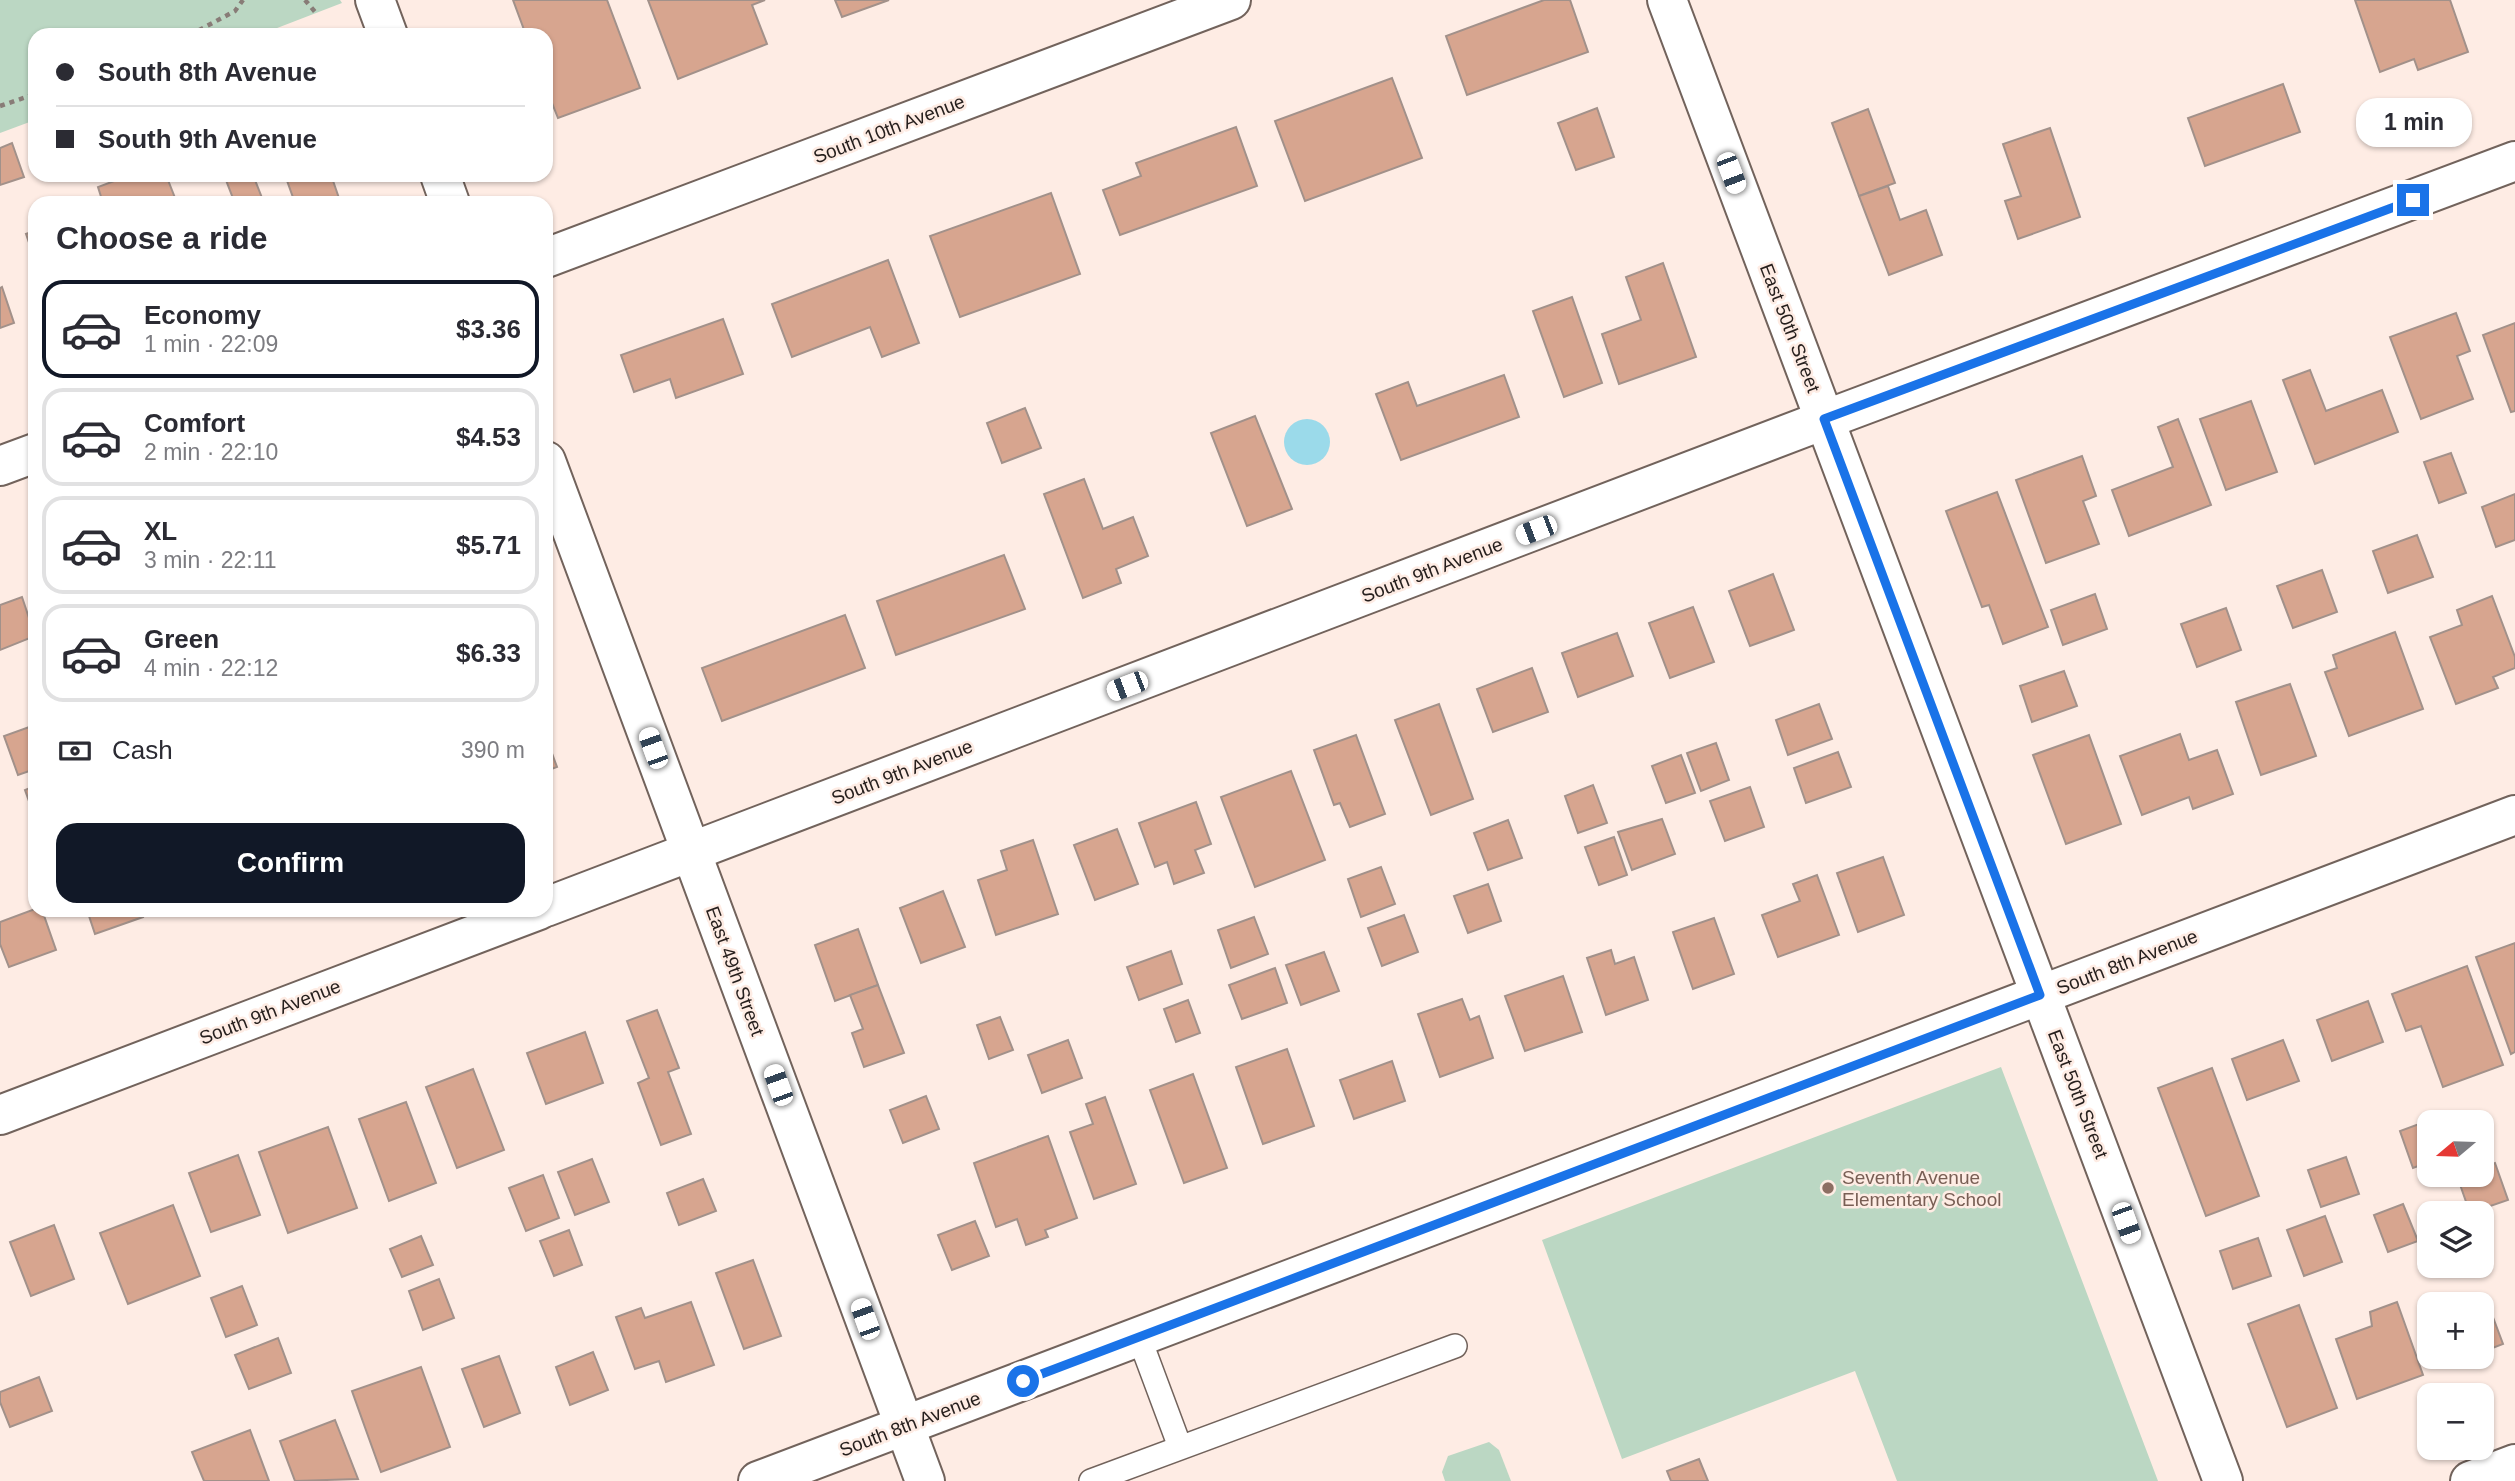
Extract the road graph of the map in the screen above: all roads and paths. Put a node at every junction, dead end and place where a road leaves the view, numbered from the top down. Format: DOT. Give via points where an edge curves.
graph roads {
  1 [pos="243,0"];
  2 [pos="305,0"];
  3 [pos="375,0"];
  4 [pos="1231,0"];
  5 [pos="1667,0"];
  6 [pos="316,13"];
  7 [pos="204,28"];
  8 [pos="385,28"];
  9 [pos="28,96"];
  10 [pos="0,106"];
  11 [pos="2515,161"];
  12 [pos="553,255"];
  13 [pos="1824,419"];
  14 [pos="28,456"];
  15 [pos="0,466"];
  16 [pos="553,480"];
  17 [pos="2515,816"];
  18 [pos="691,853"];
  19 [pos="553,904"];
  20 [pos="521,917"];
  21 [pos="2040,995"];
  22 [pos="0,1115"];
  23 [pos="1139,1337"];
  24 [pos="1455,1346"];
  25 [pos="904,1426"];
  26 [pos="1180,1447"];
  27 [pos="2515,1464"];
  28 [pos="758,1481"];
  29 [pos="925,1481"];
  30 [pos="1091,1481"];
  31 [pos="2223,1481"];
  32 [pos="2470,1481"];
  1 -- 7 [label="path" via="235,11"];
  2 -- 6 [label="path"];
  3 -- 8 [label="street"];
  4 -- 12 [label="street, South 10th Avenue"];
  5 -- 13 [label="street, East 50th Street"];
  9 -- 10 [label="path"];
  11 -- 13 [label="street, South 9th Avenue"];
  13 -- 18 [label="street, South 9th Avenue"];
  13 -- 21 [label="street, East 50th Street"];
  14 -- 15 [label="street"];
  16 -- 18 [label="street, East 49th Street"];
  17 -- 21 [label="street, South 8th Avenue"];
  18 -- 19 [label="street, South 9th Avenue"];
  18 -- 25 [label="street, East 49th Street"];
  20 -- 22 [label="street, South 9th Avenue"];
  21 -- 23 [label="street, South 8th Avenue"];
  21 -- 31 [label="street, East 50th Street"];
  23 -- 25 [label="street, South 8th Avenue"];
  23 -- 26 [label="lane"];
  24 -- 26 [label="lane"];
  25 -- 28 [label="street, South 8th Avenue"];
  25 -- 29 [label="street, East 49th Street"];
  26 -- 30 [label="lane"];
  27 -- 32 [label="street"];
}
